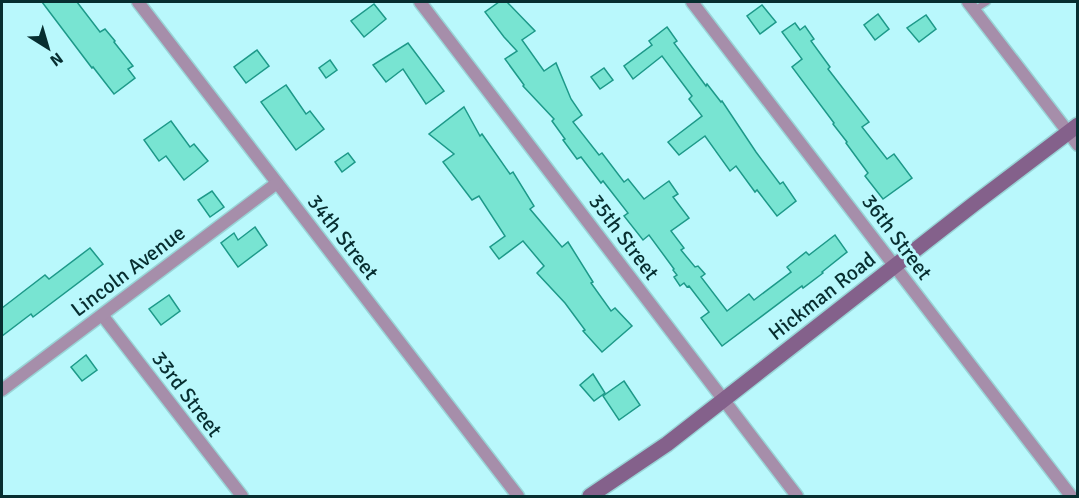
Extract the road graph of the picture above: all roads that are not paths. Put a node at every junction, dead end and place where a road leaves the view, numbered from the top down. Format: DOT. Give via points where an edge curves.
graph roads {
  1 [pos="138,2"];
  2 [pos="420,2"];
  3 [pos="692,2"];
  4 [pos="987,2"];
  5 [pos="971,6"];
  6 [pos="1074,134"];
  7 [pos="277,183"];
  8 [pos="894,266"];
  9 [pos="102,315"];
  10 [pos="3,387"];
  11 [pos="723,400"];
  12 [pos="242,496"];
  13 [pos="518,496"];
  14 [pos="590,496"];
  15 [pos="797,496"];
  16 [pos="1071,496"];
  1 -- 7 [label="street, 34th Street"];
  2 -- 11 [label="street, 35th Street"];
  3 -- 8 [label="street, 36th Street"];
  4 -- 5 [label="lane"];
  5 -- 6 [label="street"];
  6 -- 8 [label="main road, Hickman Road"];
  7 -- 9 [label="street, Lincoln Avenue"];
  7 -- 13 [label="street, 34th Street"];
  8 -- 11 [label="main road, Hickman Road"];
  8 -- 16 [label="street, 36th Street"];
  9 -- 10 [label="street, Lincoln Avenue"];
  9 -- 12 [label="street, 33rd Street"];
  11 -- 14 [label="main road, Hickman Road"];
  11 -- 15 [label="street, 35th Street"];
}
